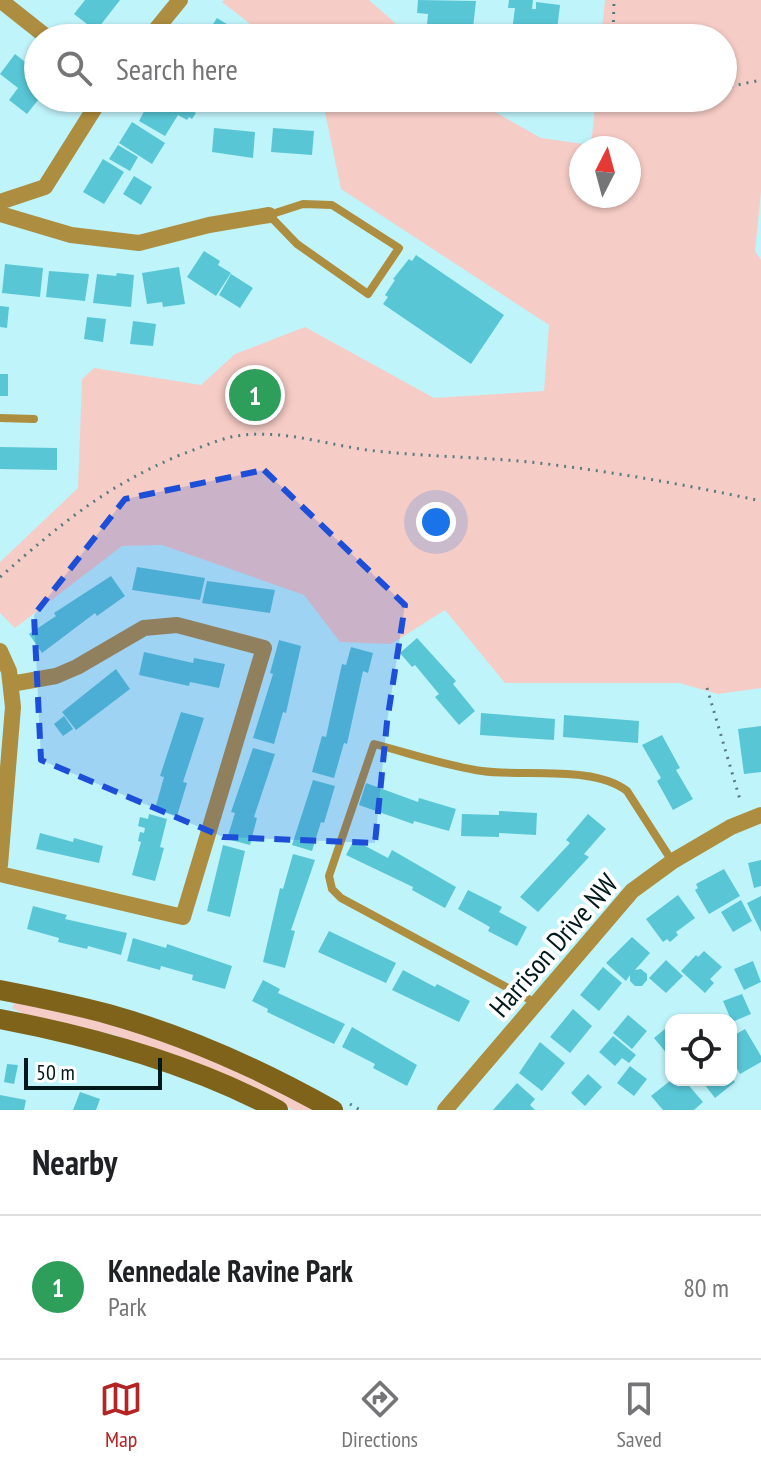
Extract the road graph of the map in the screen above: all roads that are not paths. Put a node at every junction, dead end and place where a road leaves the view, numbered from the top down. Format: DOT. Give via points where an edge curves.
graph roads {
  1 [pos="0,0"];
  2 [pos="180,0"];
  3 [pos="30,24"];
  4 [pos="160,24"];
  5 [pos="92,112"];
  6 [pos="0,202"];
  7 [pos="0,214"];
  8 [pos="269,215"];
  9 [pos="0,418"];
  10 [pos="34,419"];
  11 [pos="0,651"];
  12 [pos="11,684"];
  13 [pos="6,706"];
  14 [pos="753,818"];
  15 [pos="673,861"];
  16 [pos="0,865"];
  17 [pos="0,874"];
  18 [pos="0,990"];
  19 [pos="536,1003"];
  20 [pos="0,1019"];
  21 [pos="278,1110"];
  22 [pos="333,1110"];
  23 [pos="445,1110"];
  1 -- 3 [label="street"];
  2 -- 4 [label="street"];
  5 -- 6 [label="street" via="45,187"];
  7 -- 8 [label="street" via="71,235 139,243"];
  8 -- 8 [label="lane" via="303,204 332,205 399,248 368,294 297,244"];
  9 -- 10 [label="lane"];
  11 -- 12 [label="street"];
  12 -- 13 [label="street"];
  12 -- 17 [label="street" via="56,676 144,628 177,625 264,648 183,917"];
  13 -- 16 [label="street"];
  14 -- 15 [label="street, Harrison Drive NW"];
  15 -- 19 [label="street, Harrison Drive NW" via="619,905"];
  15 -- 19 [label="lane" via="617,783 482,771 374,744 329,876 332,889"];
  18 -- 22 [label="street" via="108,1013 165,1032 234,1059"];
  19 -- 23 [label="street, Harrison Drive NW"];
  20 -- 21 [label="street" via="142,1054"];
}
